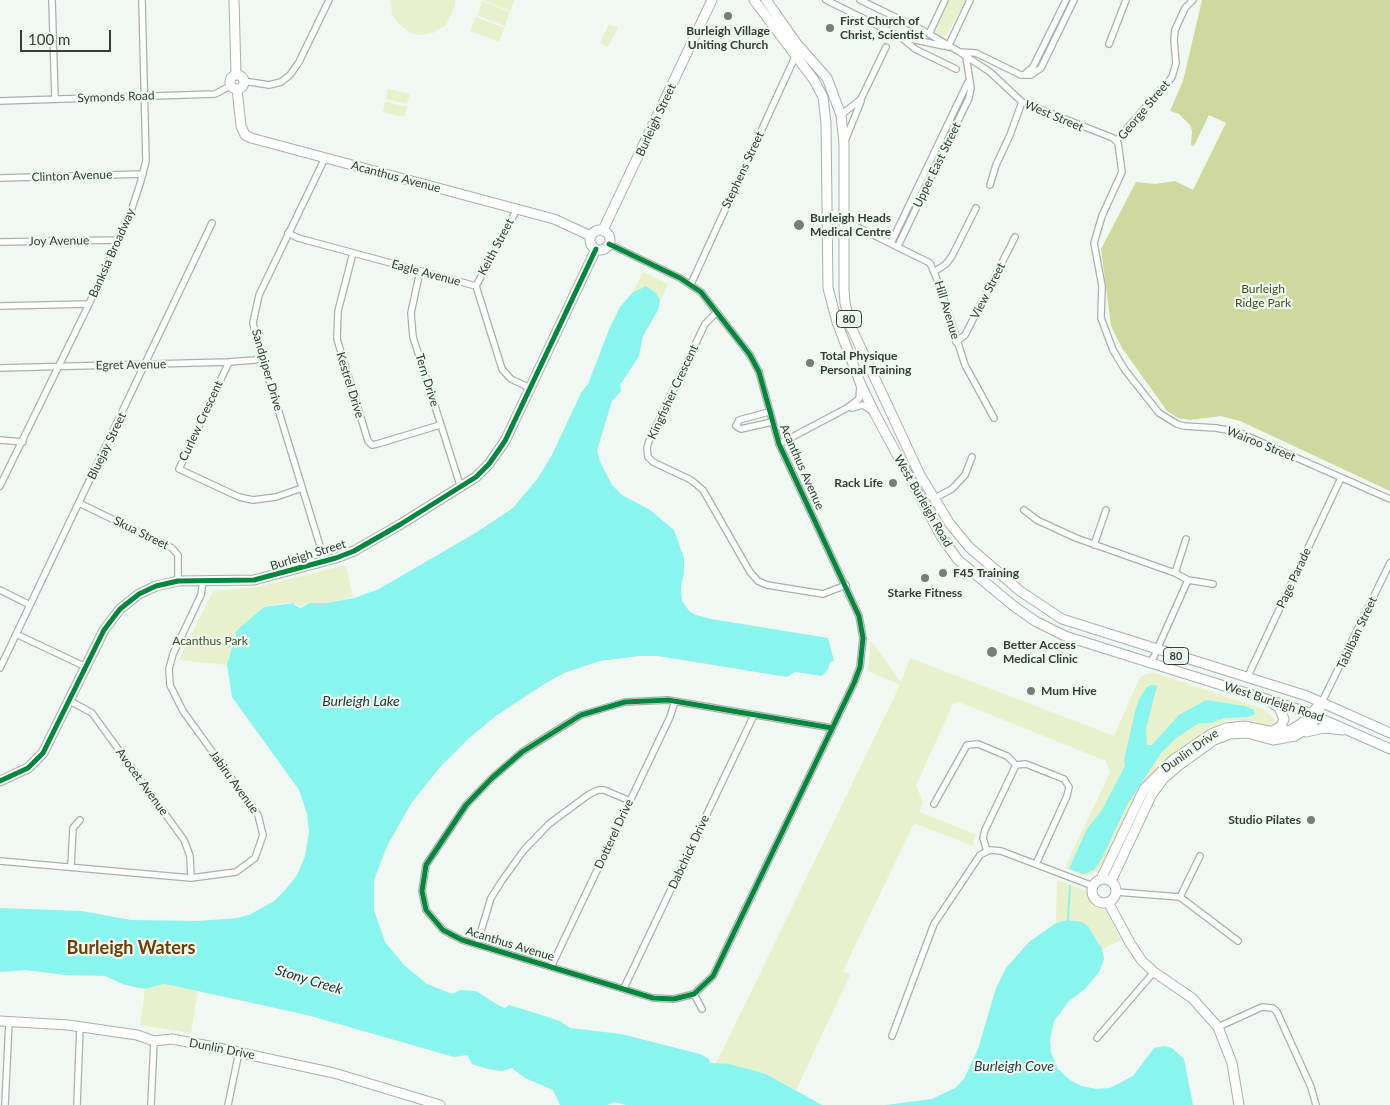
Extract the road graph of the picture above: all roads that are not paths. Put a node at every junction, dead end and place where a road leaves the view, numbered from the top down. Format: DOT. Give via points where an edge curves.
graph roads {
  1 [pos="52,0"];
  2 [pos="142,0"];
  3 [pos="234,0"];
  4 [pos="329,0"];
  5 [pos="713,0"];
  6 [pos="754,0"];
  7 [pos="766,0"];
  8 [pos="826,0"];
  9 [pos="860,0"];
  10 [pos="945,0"];
  11 [pos="970,0"];
  12 [pos="1066,0"];
  13 [pos="1074,0"];
  14 [pos="1126,0"];
  15 [pos="1193,0"];
  16 [pos="926,33"];
  17 [pos="899,36"];
  18 [pos="915,40"];
  19 [pos="931,44"];
  20 [pos="1109,44"];
  21 [pos="886,47"];
  22 [pos="948,47"];
  23 [pos="958,52"];
  24 [pos="795,57"];
  25 [pos="966,57"];
  26 [pos="956,69"];
  27 [pos="1017,73"];
  28 [pos="236,74"];
  29 [pos="244,81"];
  30 [pos="968,82"];
  31 [pos="234,88"];
  32 [pos="864,94"];
  33 [pos="146,96"];
  34 [pos="55,100"];
  35 [pos="0,101"];
  36 [pos="1022,102"];
  37 [pos="841,115"];
  38 [pos="1116,141"];
  39 [pos="844,144"];
  40 [pos="325,158"];
  41 [pos="143,174"];
  42 [pos="0,178"];
  43 [pos="990,186"];
  44 [pos="827,189"];
  45 [pos="976,208"];
  46 [pos="517,209"];
  47 [pos="843,220"];
  48 [pos="212,223"];
  49 [pos="603,230"];
  50 [pos="288,234"];
  51 [pos="590,236"];
  52 [pos="1015,237"];
  53 [pos="119,240"];
  54 [pos="0,242"];
  55 [pos="890,243"];
  56 [pos="609,244"];
  57 [pos="898,246"];
  58 [pos="596,249"];
  59 [pos="353,254"];
  60 [pos="420,271"];
  61 [pos="934,272"];
  62 [pos="691,284"];
  63 [pos="476,286"];
  64 [pos="89,304"];
  65 [pos="0,306"];
  66 [pos="1101,309"];
  67 [pos="717,312"];
  68 [pos="956,342"];
  69 [pos="262,357"];
  70 [pos="229,362"];
  71 [pos="146,364"];
  72 [pos="60,366"];
  73 [pos="0,368"];
  74 [pos="860,385"];
  75 [pos="530,388"];
  76 [pos="847,408"];
  77 [pos="769,412"];
  78 [pos="874,412"];
  79 [pos="994,418"];
  80 [pos="772,422"];
  81 [pos="440,425"];
  82 [pos="0,440"];
  83 [pos="23,442"];
  84 [pos="779,444"];
  85 [pos="972,457"];
  86 [pos="1341,478"];
  87 [pos="0,486"];
  88 [pos="302,488"];
  89 [pos="461,488"];
  90 [pos="933,499"];
  91 [pos="1390,499"];
  92 [pos="79,503"];
  93 [pos="1024,510"];
  94 [pos="1106,510"];
  95 [pos="1186,539"];
  96 [pos="1094,545"];
  97 [pos="325,562"];
  98 [pos="1390,564"];
  99 [pos="1175,573"];
  100 [pos="1188,580"];
  101 [pos="178,581"];
  102 [pos="203,581"];
  103 [pos="1213,584"];
  104 [pos="846,585"];
  105 [pos="0,590"];
  106 [pos="30,605"];
  107 [pos="16,634"];
  108 [pos="1156,649"];
  109 [pos="1151,663"];
  110 [pos="86,667"];
  111 [pos="0,668"];
  112 [pos="1247,678"];
  113 [pos="1265,699"];
  114 [pos="70,701"];
  115 [pos="675,701"];
  116 [pos="1322,702"];
  117 [pos="1314,714"];
  118 [pos="754,715"];
  119 [pos="832,728"];
  120 [pos="1232,730"];
  121 [pos="1353,731"];
  122 [pos="1271,732"];
  123 [pos="1302,733"];
  124 [pos="1390,733"];
  125 [pos="1390,749"];
  126 [pos="1016,765"];
  127 [pos="0,781"];
  128 [pos="630,801"];
  129 [pos="934,804"];
  130 [pos="80,820"];
  131 [pos="987,851"];
  132 [pos="1200,856"];
  133 [pos="0,861"];
  134 [pos="1036,864"];
  135 [pos="71,866"];
  136 [pos="191,878"];
  137 [pos="1101,879"];
  138 [pos="1111,881"];
  139 [pos="1088,885"];
  140 [pos="1116,892"];
  141 [pos="1180,897"];
  142 [pos="1108,902"];
  143 [pos="1238,941"];
  144 [pos="477,944"];
  145 [pos="551,967"];
  146 [pos="1154,972"];
  147 [pos="624,988"];
  148 [pos="694,994"];
  149 [pos="702,1008"];
  150 [pos="4,1022"];
  151 [pos="80,1027"];
  152 [pos="1218,1027"];
  153 [pos="892,1036"];
  154 [pos="1097,1038"];
  155 [pos="154,1041"];
  156 [pos="239,1052"];
  157 [pos="425,1103"];
  158 [pos="5,1105"];
  159 [pos="76,1105"];
  160 [pos="151,1105"];
  161 [pos="228,1105"];
  162 [pos="440,1105"];
  163 [pos="1239,1105"];
  164 [pos="1316,1105"];
  1 -- 34 [label="street"];
  2 -- 33 [label="street, Banksia Broadway"];
  3 -- 28 [label="street"];
  4 -- 29 [label="street" via="290,75 269,85"];
  5 -- 49 [label="street, Burleigh Street"];
  6 -- 24 [label="street, West Burleigh Road / 80"];
  7 -- 37 [label="street, West Burleigh Road / 80" via="797,44 827,78"];
  8 -- 17 [label="street, West Street"];
  9 -- 16 [label="street, West Street"];
  10 -- 16 [label="street"];
  11 -- 22 [label="street"];
  12 -- 27 [label="street" via="1032,70 1025,74"];
  13 -- 27 [label="street" via="1040,70 1027,76"];
  14 -- 20 [label="street"];
  15 -- 38 [label="street, George Street" via="1185,8 1175,30 1176,63 1172,77"];
  16 -- 18 [label="street"];
  16 -- 19 [label="street"];
  16 -- 22 [label="street, West Street"];
  17 -- 18 [label="street, West Street"];
  17 -- 26 [label="street" via="915,49"];
  18 -- 19 [label="street, West Street"];
  19 -- 22 [label="street, West Street"];
  21 -- 32 [label="street"];
  22 -- 23 [label="street, West Street"];
  23 -- 25 [label="street, West Street"];
  23 -- 27 [label="street" via="976,54"];
  24 -- 44 [label="street, West Burleigh Road / 80" via="814,80 822,97 826,123"];
  24 -- 62 [label="street, Stephens Street"];
  25 -- 30 [label="street, Upper East Street"];
  25 -- 36 [label="street, West Street" via="990,72"];
  28 -- 29 [label="street"];
  28 -- 31 [label="street" via="230,78"];
  29 -- 31 [label="street" via="242,87"];
  30 -- 55 [label="street, Upper East Street"];
  30 -- 57 [label="street, Upper East Street" via="971,90 968,102"];
  31 -- 33 [label="street, Symonds Road" via="215,94"];
  31 -- 40 [label="street, Acanthus Avenue" via="241,126 246,135"];
  32 -- 37 [label="street" via="855,106"];
  32 -- 39 [label="street"];
  33 -- 34 [label="street, Symonds Road"];
  33 -- 41 [label="street, Banksia Broadway"];
  34 -- 35 [label="street, Symonds Road"];
  36 -- 38 [label="street, West Street"];
  36 -- 43 [label="street"];
  37 -- 39 [label="street, West Burleigh Road / 80"];
  37 -- 44 [label="street" via="832,122"];
  38 -- 66 [label="street, George Street" via="1121,153 1122,172 1094,243 1102,286"];
  39 -- 47 [label="street, West Burleigh Road / 80"];
  40 -- 46 [label="street, Acanthus Avenue"];
  40 -- 50 [label="street, Sandpiper Drive"];
  41 -- 42 [label="street, Clinton Avenue"];
  41 -- 53 [label="street, Banksia Broadway"];
  44 -- 74 [label="street, West Burleigh Road / 80" via="828,288 834,315"];
  45 -- 61 [label="street, Hill Avenue" via="952,256"];
  46 -- 51 [label="street, Acanthus Avenue" via="554,219"];
  46 -- 63 [label="street, Keith Street"];
  47 -- 55 [label="street"];
  47 -- 90 [label="street, West Burleigh Road / 80" via="845,303 851,327"];
  48 -- 71 [label="street, Bluejay Street"];
  49 -- 51 [label="street" via="597,230"];
  49 -- 56 [label="street" via="609,234"];
  50 -- 59 [label="street, Eagle Avenue"];
  50 -- 69 [label="street, Sandpiper Drive" via="255,308 253,323"];
  51 -- 58 [label="street" via="591,245"];
  52 -- 68 [label="street, View Street" via="965,335"];
  53 -- 54 [label="street, Joy Avenue"];
  53 -- 64 [label="street, Banksia Broadway"];
  55 -- 57 [label="street"];
  56 -- 58 [label="street" via="602,250"];
  56 -- 62 [label="street, Acanthus Avenue"];
  57 -- 61 [label="street" via="925,259"];
  58 -- 75 [label="street, Burleigh Street"];
  59 -- 60 [label="street, Eagle Avenue"];
  59 -- 81 [label="street, Kestrel Drive" via="338,311 336,333 368,441 372,445 377,444"];
  60 -- 63 [label="street, Eagle Avenue"];
  60 -- 81 [label="street, Tern Drive" via="411,305 411,322"];
  61 -- 68 [label="street, Hill Avenue"];
  62 -- 67 [label="street, Acanthus Avenue" via="702,292"];
  63 -- 75 [label="street, Eagle Avenue" via="502,369 511,379"];
  64 -- 65 [label="street"];
  64 -- 72 [label="street, Banksia Broadway"];
  66 -- 86 [label="street, Wairoo Street" via="1106,333 1125,370 1151,405 1166,418 1184,426 1232,430"];
  67 -- 77 [label="street, Acanthus Avenue" via="759,372"];
  67 -- 104 [label="street, Kingfisher Crescent" via="705,324 647,448 648,457 703,490 758,581 823,594"];
  68 -- 79 [label="street, Hill Avenue"];
  69 -- 70 [label="street, Egret Avenue"];
  69 -- 88 [label="street, Sandpiper Drive"];
  70 -- 71 [label="street, Egret Avenue"];
  70 -- 88 [label="street, Curlew Crescent" via="179,469 239,497 253,500 276,497"];
  71 -- 72 [label="street, Egret Avenue"];
  71 -- 92 [label="street, Bluejay Street"];
  72 -- 73 [label="street, Egret Avenue"];
  72 -- 83 [label="street, Banksia Broadway"];
  74 -- 76 [label="street" via="858,399"];
  74 -- 78 [label="street, West Burleigh Road / 80"];
  75 -- 89 [label="street, Burleigh Street" via="498,452"];
  76 -- 78 [label="street" via="863,405"];
  76 -- 84 [label="street"];
  77 -- 80 [label="street, Acanthus Avenue"];
  77 -- 80 [label="street" via="739,420 736,426 740,429"];
  78 -- 109 [label="street, West Burleigh Road / 80" via="941,536 958,560 978,579 1015,608 1050,629"];
  80 -- 84 [label="street, Acanthus Avenue"];
  81 -- 89 [label="street, Tern Drive"];
  82 -- 83 [label="street"];
  83 -- 87 [label="street, Banksia Broadway"];
  84 -- 104 [label="street, Acanthus Avenue"];
  85 -- 90 [label="street" via="965,475 952,489"];
  86 -- 91 [label="street, Wairoo Street"];
  86 -- 112 [label="street, Page Parade"];
  88 -- 97 [label="street, Sandpiper Drive"];
  89 -- 97 [label="street, Burleigh Street" via="354,551"];
  90 -- 108 [label="street, West Burleigh Road / 80" via="969,548 1034,602 1062,619"];
  92 -- 101 [label="street, Skua Street" via="172,548 179,558"];
  92 -- 106 [label="street, Bluejay Street"];
  93 -- 96 [label="street" via="1037,520"];
  94 -- 96 [label="street"];
  95 -- 99 [label="street"];
  96 -- 99 [label="street"];
  97 -- 102 [label="street, Burleigh Street" via="254,580"];
  98 -- 116 [label="street, Tabilban Street"];
  99 -- 100 [label="street"];
  100 -- 103 [label="street"];
  100 -- 108 [label="street"];
  101 -- 102 [label="street, Burleigh Street"];
  101 -- 110 [label="street, Burleigh Street" via="148,589 120,609 104,630"];
  102 -- 136 [label="street, Jabiru Avenue" via="200,599 173,654 169,669 170,685 183,711 258,815 263,835 255,858 241,870"];
  104 -- 119 [label="street, Acanthus Avenue" via="859,616 862,656 856,677"];
  105 -- 106 [label="street"];
  106 -- 107 [label="street, Bluejay Street"];
  107 -- 110 [label="street"];
  107 -- 111 [label="street, Bluejay Street"];
  108 -- 109 [label="street"];
  108 -- 112 [label="street, West Burleigh Road / 80"];
  109 -- 113 [label="street, West Burleigh Road / 80"];
  110 -- 114 [label="street, Burleigh Street"];
  112 -- 116 [label="street, West Burleigh Road / 80"];
  113 -- 117 [label="street, West Burleigh Road / 80"];
  113 -- 122 [label="street" via="1278,706 1284,717 1281,726"];
  114 -- 127 [label="street, Burleigh Street" via="43,753 28,768"];
  114 -- 136 [label="street, Avocet Avenue" via="92,713 184,840 190,856"];
  115 -- 118 [label="street, Acanthus Avenue"];
  115 -- 128 [label="street, Dotterel Drive"];
  115 -- 144 [label="street, Acanthus Avenue" via="625,702 581,715 522,752 466,805 429,858 423,873 422,891 426,910 436,924 450,934"];
  116 -- 117 [label="street"];
  116 -- 124 [label="street, West Burleigh Road / 80"];
  117 -- 121 [label="street, West Burleigh Road / 80"];
  117 -- 122 [label="street, Dunlin Drive" via="1294,728"];
  117 -- 123 [label="street" via="1311,726"];
  118 -- 119 [label="street, Acanthus Avenue"];
  118 -- 147 [label="street, Dabchick Drive"];
  119 -- 148 [label="street, Acanthus Avenue" via="713,976"];
  120 -- 122 [label="street, Dunlin Drive" via="1247,726"];
  120 -- 123 [label="street, Dunlin Drive" via="1278,740"];
  120 -- 137 [label="street, Dunlin Drive" via="1211,734 1173,760 1144,789"];
  120 -- 138 [label="street, Dunlin Drive" via="1164,778 1152,794"];
  121 -- 123 [label="street, Dunlin Drive" via="1324,728"];
  121 -- 125 [label="street, West Burleigh Road / 80"];
  126 -- 129 [label="street" via="1006,756 978,744 967,745"];
  126 -- 131 [label="street" via="983,834"];
  126 -- 134 [label="street" via="1029,765 1062,778 1068,784 1067,796"];
  128 -- 144 [label="street" via="598,790 549,824 524,850 491,898"];
  128 -- 145 [label="street, Dotterel Drive"];
  130 -- 135 [label="street" via="73,828"];
  131 -- 134 [label="street" via="1001,851"];
  131 -- 153 [label="street" via="977,857 934,924"];
  132 -- 141 [label="street"];
  133 -- 135 [label="street, Jabiru Avenue"];
  134 -- 139 [label="street"];
  135 -- 136 [label="street, Jabiru Avenue"];
  137 -- 138 [label="street"];
  137 -- 139 [label="street"];
  138 -- 140 [label="street"];
  139 -- 142 [label="street" via="1095,900"];
  140 -- 141 [label="street"];
  140 -- 142 [label="street"];
  141 -- 143 [label="street"];
  142 -- 146 [label="street" via="1136,952"];
  144 -- 145 [label="street, Acanthus Avenue"];
  145 -- 147 [label="street, Acanthus Avenue"];
  146 -- 152 [label="street" via="1192,998"];
  146 -- 154 [label="street"];
  147 -- 148 [label="street, Acanthus Avenue" via="666,1000"];
  148 -- 149 [label="street"];
  150 -- 151 [label="street, Dunlin Drive"];
  150 -- 158 [label="street"];
  151 -- 155 [label="street, Dunlin Drive" via="137,1035"];
  151 -- 159 [label="street"];
  152 -- 163 [label="street" via="1232,1063"];
  152 -- 164 [label="street" via="1262,1007 1274,1008 1312,1087"];
  155 -- 156 [label="street, Dunlin Drive" via="172,1039"];
  155 -- 160 [label="street"];
  156 -- 157 [label="street, Dunlin Drive" via="334,1074"];
  156 -- 161 [label="street"];
  157 -- 162 [label="street, Dunlin Drive"];
}
